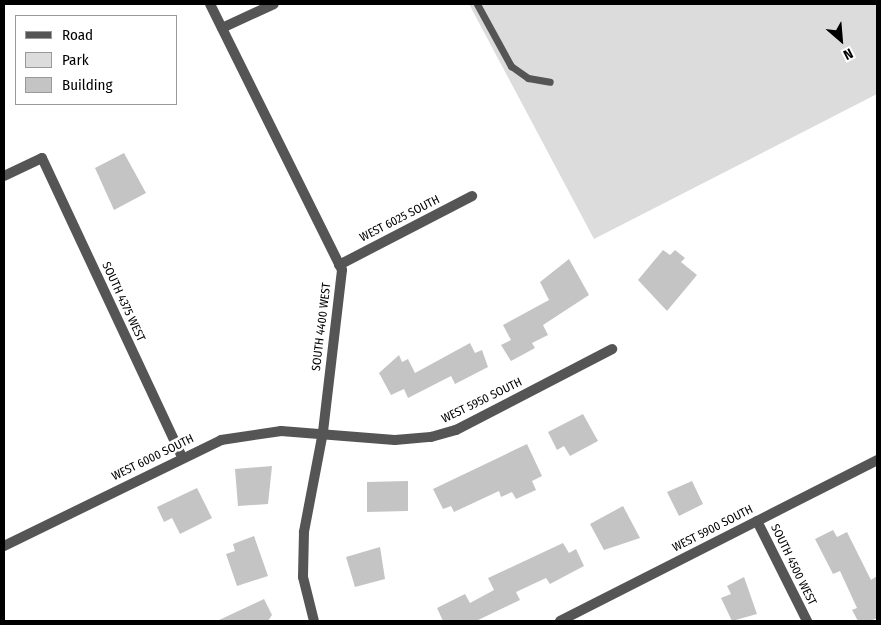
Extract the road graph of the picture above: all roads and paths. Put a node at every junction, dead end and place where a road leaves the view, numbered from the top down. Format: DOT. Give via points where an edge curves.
graph roads {
  1 [pos="210,4"];
  2 [pos="274,4"];
  3 [pos="477,4"];
  4 [pos="222,28"];
  5 [pos="550,82"];
  6 [pos="4,176"];
  7 [pos="472,196"];
  8 [pos="339,265"];
  9 [pos="612,349"];
  10 [pos="323,432"];
  11 [pos="182,457"];
  12 [pos="877,460"];
  13 [pos="757,521"];
  14 [pos="4,546"];
  15 [pos="314,621"];
  16 [pos="560,621"];
  17 [pos="807,621"];
  1 -- 4 [label="street"];
  2 -- 4 [label="street"];
  3 -- 5 [label="lane" via="511,66 528,78"];
  4 -- 8 [label="street"];
  6 -- 11 [label="street, SOUTH 4375 WEST" via="42,158"];
  7 -- 8 [label="street, WEST 6025 SOUTH"];
  8 -- 10 [label="street, SOUTH 4400 WEST"];
  9 -- 10 [label="street, WEST 5950 SOUTH" via="456,430 430,437 395,440"];
  10 -- 11 [label="street, WEST 6000 SOUTH" via="251,434 221,440"];
  10 -- 15 [label="street, SOUTH 4400 WEST" via="304,532 303,577"];
  11 -- 14 [label="street, WEST 6000 SOUTH"];
  12 -- 13 [label="street, WEST 5900 SOUTH"];
  13 -- 16 [label="street, WEST 5900 SOUTH"];
  13 -- 17 [label="street, SOUTH 4500 WEST"];
}
